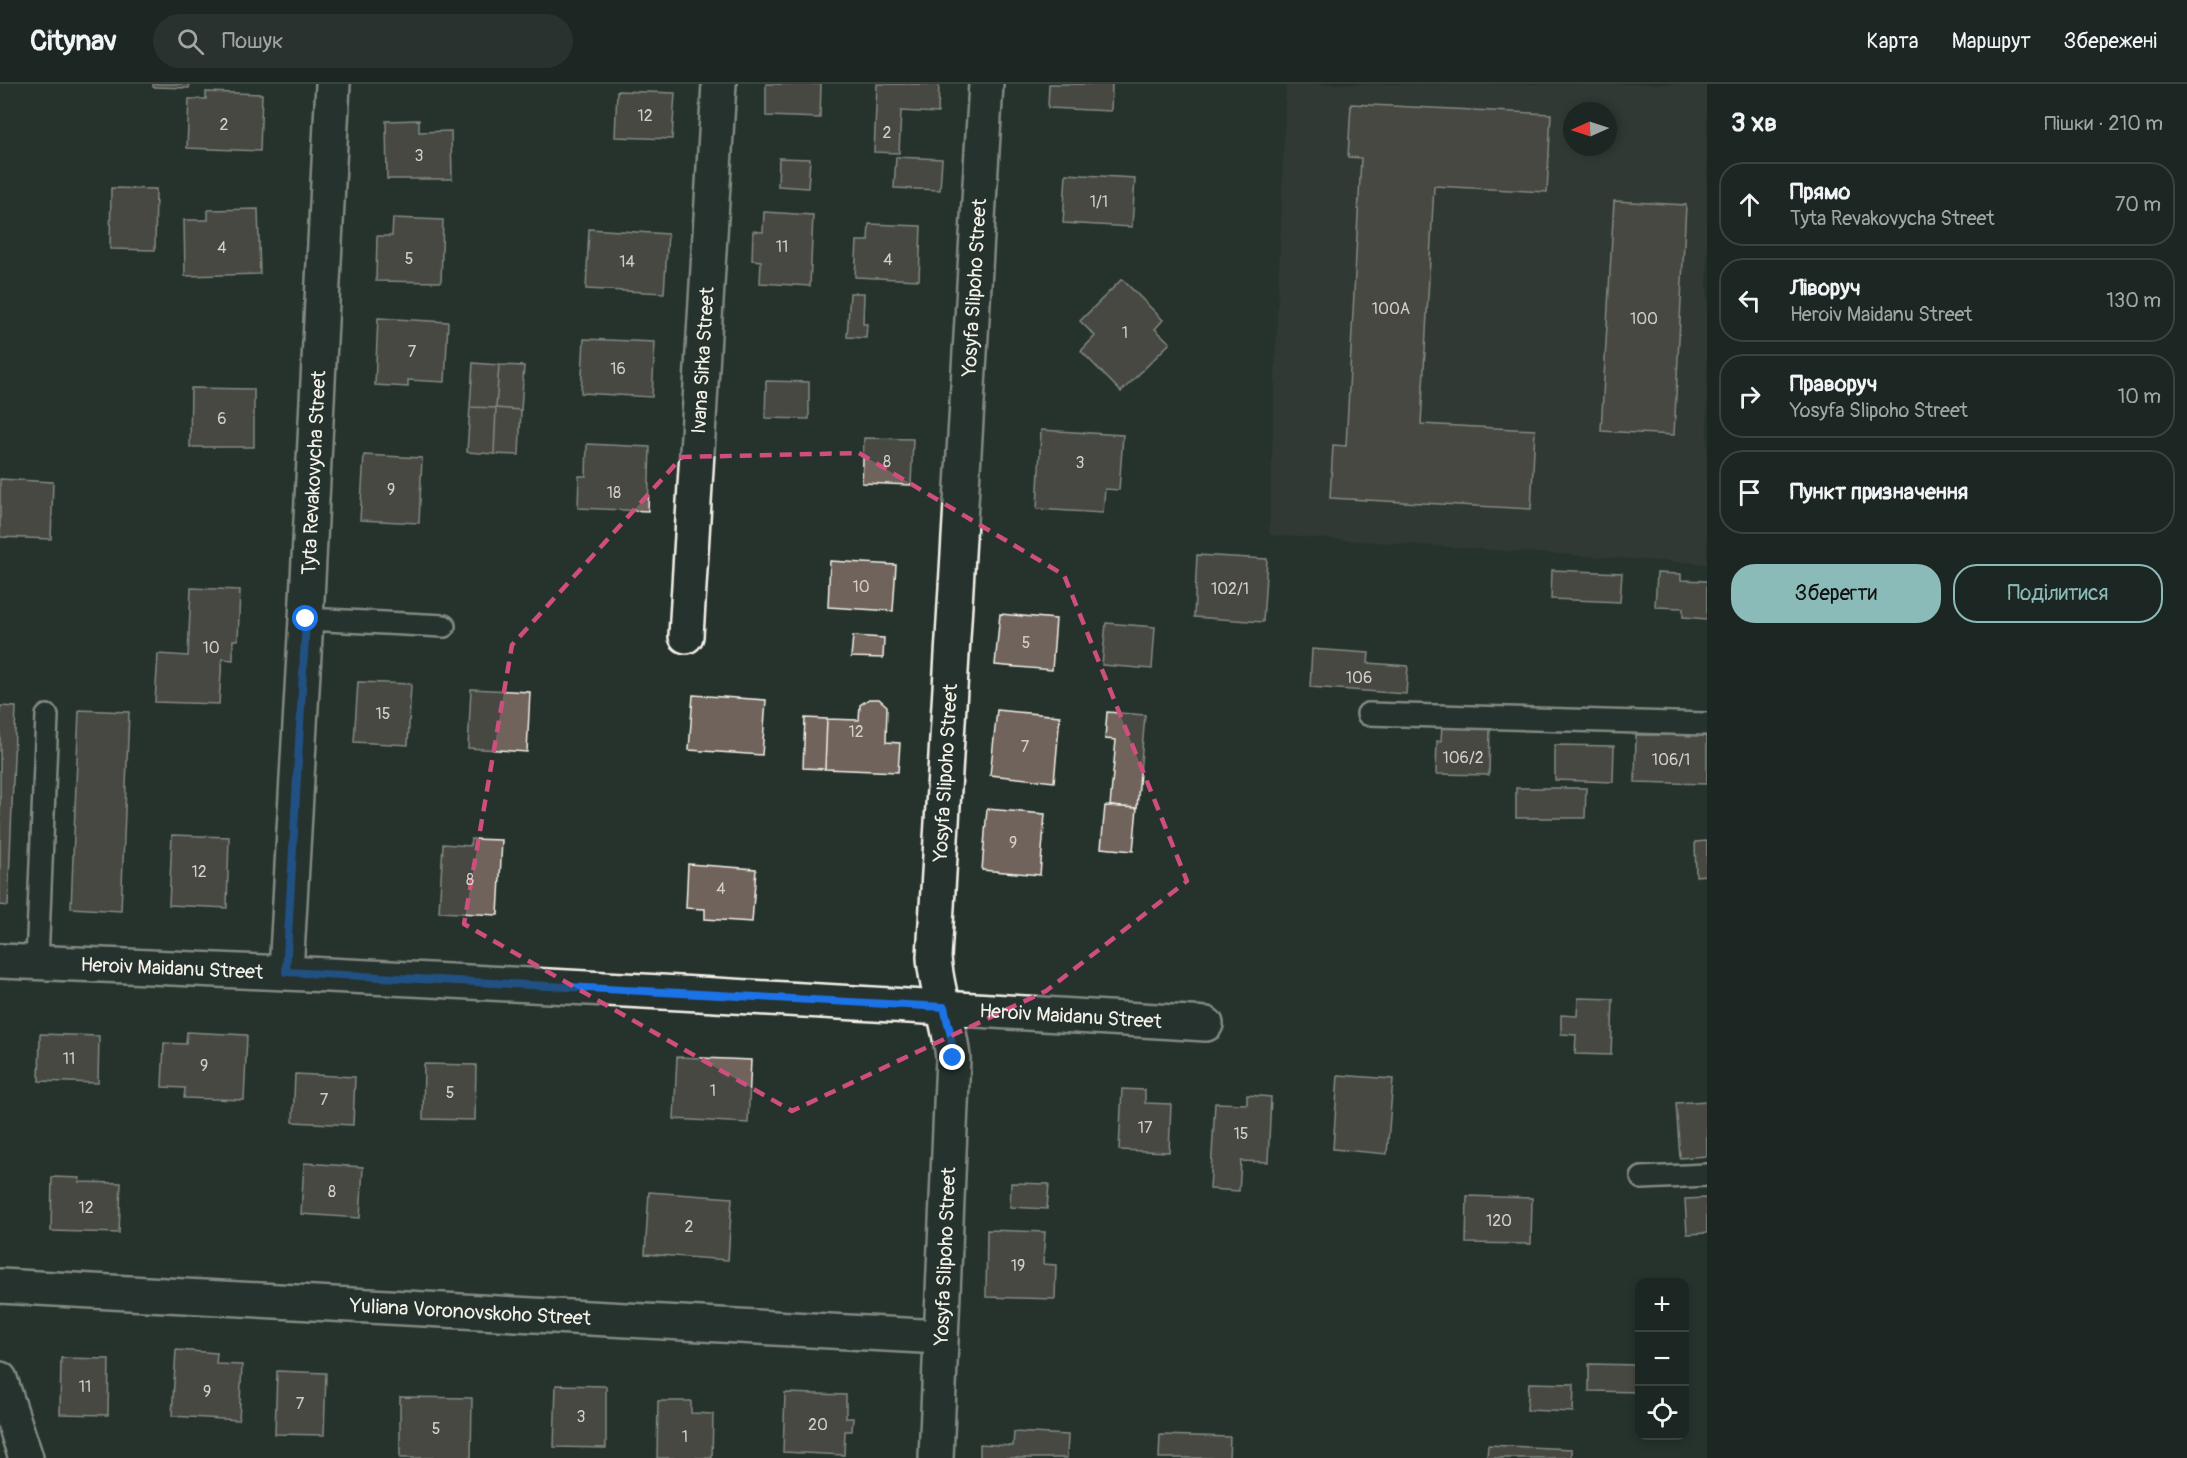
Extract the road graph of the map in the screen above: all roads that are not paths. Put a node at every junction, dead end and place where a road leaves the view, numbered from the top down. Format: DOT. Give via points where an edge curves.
graph roads {
  1 [pos="333,84"];
  2 [pos="719,84"];
  3 [pos="986,84"];
  4 [pos="306,619"];
  5 [pos="444,626"];
  6 [pos="686,636"];
  7 [pos="1368,714"];
  8 [pos="47,716"];
  9 [pos="1707,724"];
  10 [pos="0,961"];
  11 [pos="37,962"];
  12 [pos="286,972"];
  13 [pos="944,1007"];
  14 [pos="1206,1024"];
  15 [pos="1707,1175"];
  16 [pos="1642,1178"];
  17 [pos="0,1286"];
  18 [pos="941,1337"];
  19 [pos="0,1379"];
  20 [pos="26,1458"];
  21 [pos="936,1458"];
  1 -- 4 [label="street, Tyta Revakovycha Street"];
  2 -- 6 [label="street, Ivana Sirka Street"];
  3 -- 13 [label="street, Yosyfa Slipoho Street" via="934,957"];
  4 -- 5 [label="lane"];
  4 -- 12 [label="street, Tyta Revakovycha Street"];
  7 -- 9 [label="lane"];
  8 -- 11 [label="lane"];
  10 -- 11 [label="street, Heroiv Maidanu Street"];
  11 -- 12 [label="street, Heroiv Maidanu Street"];
  12 -- 13 [label="street, Heroiv Maidanu Street"];
  13 -- 14 [label="street, Heroiv Maidanu Street"];
  13 -- 18 [label="street, Yosyfa Slipoho Street" via="953,1058"];
  15 -- 16 [label="lane"];
  17 -- 18 [label="street, Yuliana Voronovskoho Street"];
  18 -- 21 [label="street, Yosyfa Slipoho Street"];
  19 -- 20 [label="street"];
}
